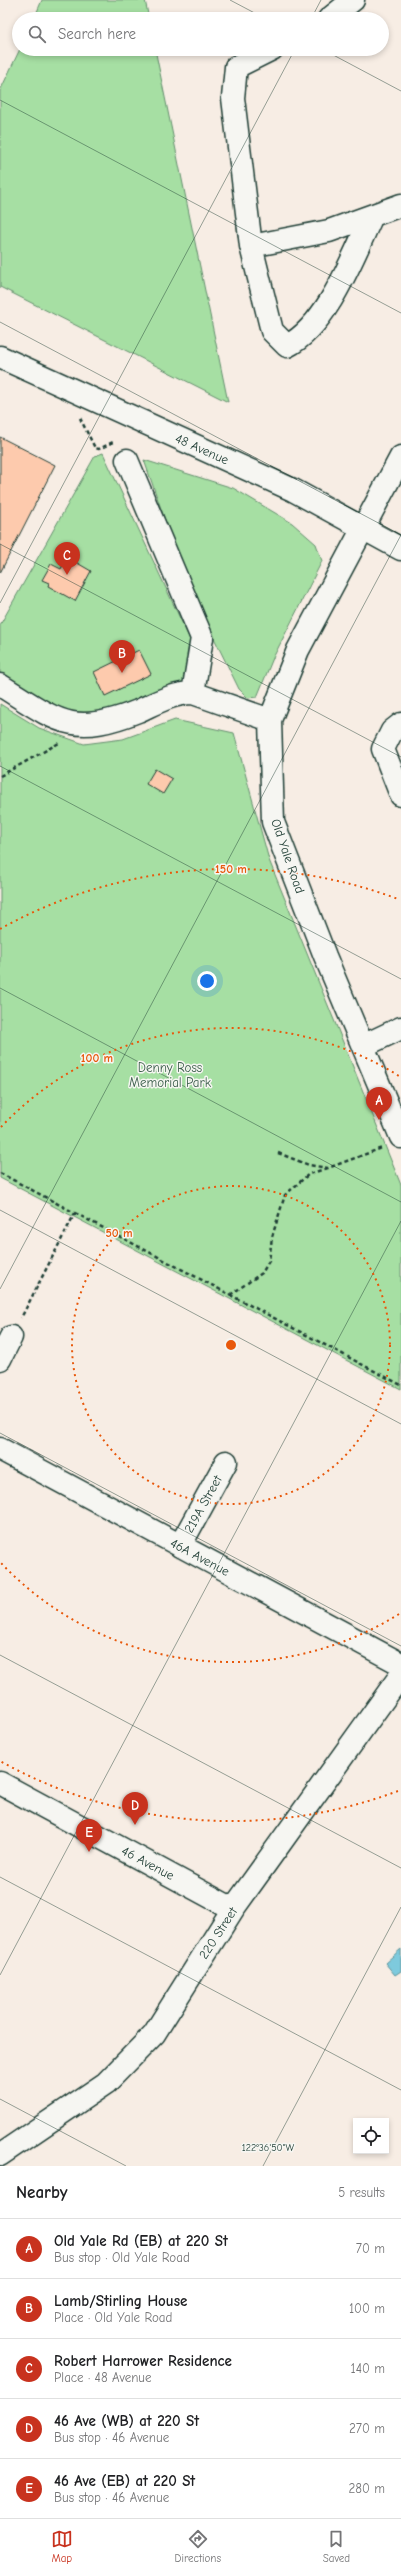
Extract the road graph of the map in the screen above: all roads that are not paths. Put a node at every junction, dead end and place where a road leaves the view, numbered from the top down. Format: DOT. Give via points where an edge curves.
graph roads {
  1 [pos="353,0"];
  2 [pos="338,12"];
  3 [pos="258,56"];
  4 [pos="401,205"];
  5 [pos="372,216"];
  6 [pos="251,246"];
  7 [pos="0,357"];
  8 [pos="401,457"];
  9 [pos="127,460"];
  10 [pos="362,528"];
  11 [pos="401,549"];
  12 [pos="0,685"];
  13 [pos="193,693"];
  14 [pos="270,720"];
  15 [pos="401,724"];
  16 [pos="401,795"];
  17 [pos="401,1028"];
  18 [pos="363,1046"];
  19 [pos="394,1142"];
  20 [pos="12,1337"];
  21 [pos="0,1359"];
  22 [pos="0,1449"];
  23 [pos="226,1462"];
  24 [pos="180,1546"];
  25 [pos="401,1664"];
  26 [pos="401,1675"];
  27 [pos="0,1783"];
  28 [pos="233,1909"];
  29 [pos="0,2154"];
  1 -- 2 [label="street"];
  3 -- 6 [label="street" via="236,67 234,90"];
  4 -- 5 [label="street"];
  5 -- 6 [label="street" via="329,231"];
  5 -- 6 [label="street" via="331,301 298,340 287,346 272,331"];
  7 -- 10 [label="street, 48 Avenue" via="293,490"];
  8 -- 10 [label="street, Old Yale Road"];
  9 -- 13 [label="street" via="202,638"];
  10 -- 11 [label="street, 48 Avenue"];
  10 -- 14 [label="street, Old Yale Road" via="298,650"];
  12 -- 13 [label="street" via="58,720 77,725 94,725 127,715 181,693"];
  13 -- 14 [label="street"];
  14 -- 18 [label="street, Old Yale Road" via="273,822"];
  15 -- 16 [label="street" via="392,731 383,749"];
  17 -- 18 [label="street"];
  18 -- 19 [label="street, Old Yale Road"];
  20 -- 21 [label="street"];
  22 -- 24 [label="street, 46A Avenue"];
  23 -- 24 [label="street, 219A Street"];
  24 -- 25 [label="street, 46A Avenue"];
  26 -- 28 [label="street, 220 Street"];
  27 -- 28 [label="street, 46 Avenue"];
  28 -- 29 [label="street, 220 Street" via="154,2034 106,2083"];
}
